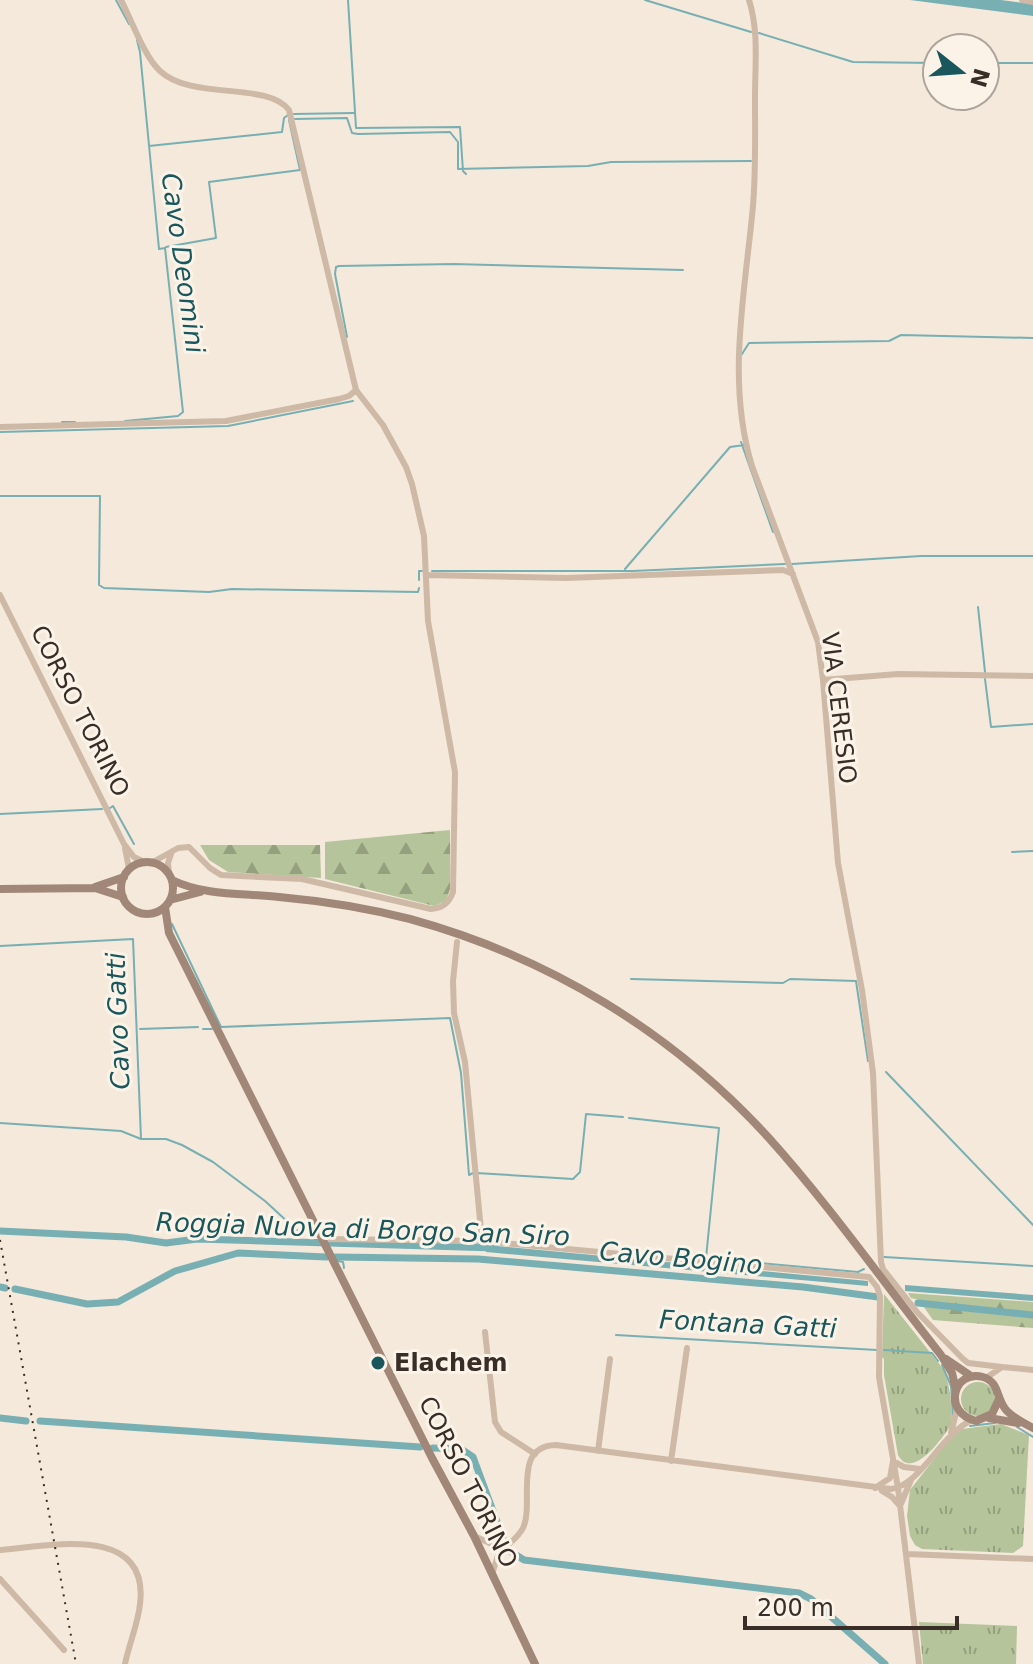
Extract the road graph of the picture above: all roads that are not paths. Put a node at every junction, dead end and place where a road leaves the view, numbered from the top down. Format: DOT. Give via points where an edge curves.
graph roads {
  1 [pos="121,0"];
  2 [pos="749,0"];
  3 [pos="1022,0"];
  4 [pos="1033,2"];
  5 [pos="356,390"];
  6 [pos="0,427"];
  7 [pos="793,574"];
  8 [pos="427,575"];
  9 [pos="0,595"];
  10 [pos="1033,676"];
  11 [pos="823,680"];
  12 [pos="124,844"];
  13 [pos="171,854"];
  14 [pos="149,862"];
  15 [pos="126,873"];
  16 [pos="170,876"];
  17 [pos="95,888"];
  18 [pos="0,889"];
  19 [pos="205,891"];
  20 [pos="123,897"];
  21 [pos="168,904"];
  22 [pos="146,914"];
  23 [pos="169,933"];
  24 [pos="457,942"];
  25 [pos="482,1241"];
  26 [pos="325,1243"];
  27 [pos="485,1332"];
  28 [pos="687,1348"];
  29 [pos="941,1355"];
  30 [pos="610,1359"];
  31 [pos="1000,1368"];
  32 [pos="1033,1370"];
  33 [pos="971,1376"];
  34 [pos="986,1378"];
  35 [pos="956,1390"];
  36 [pos="998,1394"];
  37 [pos="957,1409"];
  38 [pos="988,1418"];
  39 [pos="972,1420"];
  40 [pos="1030,1427"];
  41 [pos="951,1433"];
  42 [pos="598,1451"];
  43 [pos="535,1454"];
  44 [pos="671,1461"];
  45 [pos="893,1461"];
  46 [pos="920,1469"];
  47 [pos="911,1479"];
  48 [pos="875,1488"];
  49 [pos="898,1488"];
  50 [pos="900,1506"];
  51 [pos="474,1536"];
  52 [pos="512,1541"];
  53 [pos="494,1545"];
  54 [pos="0,1550"];
  55 [pos="499,1554"];
  56 [pos="907,1554"];
  57 [pos="483,1555"];
  58 [pos="1033,1559"];
  59 [pos="492,1574"];
  60 [pos="0,1579"];
  61 [pos="64,1650"];
  62 [pos="125,1664"];
  63 [pos="535,1664"];
  64 [pos="919,1664"];
  1 -- 5 [label="street" via="163,74 202,88 274,99 289,110"];
  2 -- 7 [label="street, VIA CERESIO" via="756,31 755,179 742,291 740,412 752,466"];
  3 -- 4 [label="street"];
  5 -- 6 [label="street" via="339,399 226,421"];
  5 -- 8 [label="street" via="406,467"];
  7 -- 8 [label="street" via="783,570 566,578"];
  7 -- 11 [label="street, VIA CERESIO" via="818,642"];
  8 -- 13 [label="street" via="428,621 455,772 453,892 446,905 423,908 302,879 228,876 210,868 189,847"];
  9 -- 12 [label="street, CORSO TORINO"];
  10 -- 11 [label="street" via="898,674"];
  11 -- 31 [label="street, VIA CERESIO" via="838,863 873,1073 883,1269 962,1358"];
  12 -- 14 [label="street, CORSO TORINO" via="134,857"];
  12 -- 15 [label="street, CORSO TORINO"];
  13 -- 14 [label="street"];
  13 -- 16 [label="street"];
  14 -- 15 [label="main road"];
  14 -- 16 [label="main road"];
  15 -- 17 [label="main road"];
  15 -- 20 [label="main road"];
  16 -- 19 [label="main road"];
  16 -- 21 [label="main road"];
  17 -- 18 [label="main road"];
  17 -- 20 [label="main road"];
  19 -- 21 [label="main road"];
  19 -- 29 [label="main road" via="317,901 408,919 519,957 625,1015 694,1065 767,1137"];
  20 -- 22 [label="main road" via="132,909"];
  21 -- 22 [label="main road"];
  21 -- 23 [label="main road, CORSO TORINO"];
  22 -- 23 [label="main road, CORSO TORINO"];
  23 -- 26 [label="main road, CORSO TORINO"];
  24 -- 25 [label="street" via="454,1013 465,1062"];
  25 -- 26 [label="street"];
  25 -- 45 [label="street" via="869,1277 880,1296 879,1377"];
  26 -- 51 [label="main road, CORSO TORINO"];
  27 -- 43 [label="street" via="495,1422 501,1432"];
  28 -- 44 [label="street"];
  29 -- 33 [label="main road"];
  29 -- 35 [label="main road"];
  30 -- 42 [label="street"];
  31 -- 32 [label="street, VIA CERESIO"];
  31 -- 34 [label="street"];
  31 -- 36 [label="street"];
  33 -- 34 [label="main road"];
  33 -- 35 [label="main road"];
  34 -- 36 [label="main road"];
  35 -- 37 [label="main road"];
  36 -- 38 [label="main road" via="996,1410"];
  36 -- 40 [label="main road" via="1007,1411"];
  37 -- 39 [label="main road"];
  37 -- 41 [label="street"];
  38 -- 39 [label="main road"];
  38 -- 40 [label="main road"];
  39 -- 41 [label="street"];
  41 -- 46 [label="street"];
  42 -- 43 [label="street" via="550,1445"];
  42 -- 44 [label="street"];
  43 -- 52 [label="street" via="529,1464 524,1525"];
  44 -- 48 [label="street"];
  45 -- 46 [label="street"];
  45 -- 48 [label="street" via="890,1478"];
  45 -- 49 [label="street"];
  46 -- 47 [label="street"];
  47 -- 49 [label="street"];
  47 -- 50 [label="street"];
  48 -- 49 [label="street"];
  48 -- 50 [label="street"];
  49 -- 50 [label="street"];
  50 -- 56 [label="street"];
  51 -- 53 [label="street"];
  51 -- 57 [label="main road, CORSO TORINO"];
  52 -- 53 [label="street"];
  52 -- 55 [label="street"];
  53 -- 57 [label="street"];
  54 -- 62 [label="street" via="94,1544 124,1558 140,1585"];
  55 -- 57 [label="street"];
  55 -- 59 [label="street"];
  56 -- 58 [label="street"];
  56 -- 64 [label="street"];
  57 -- 59 [label="main road, CORSO TORINO"];
  59 -- 63 [label="main road, CORSO TORINO"];
  60 -- 61 [label="street"];
}
